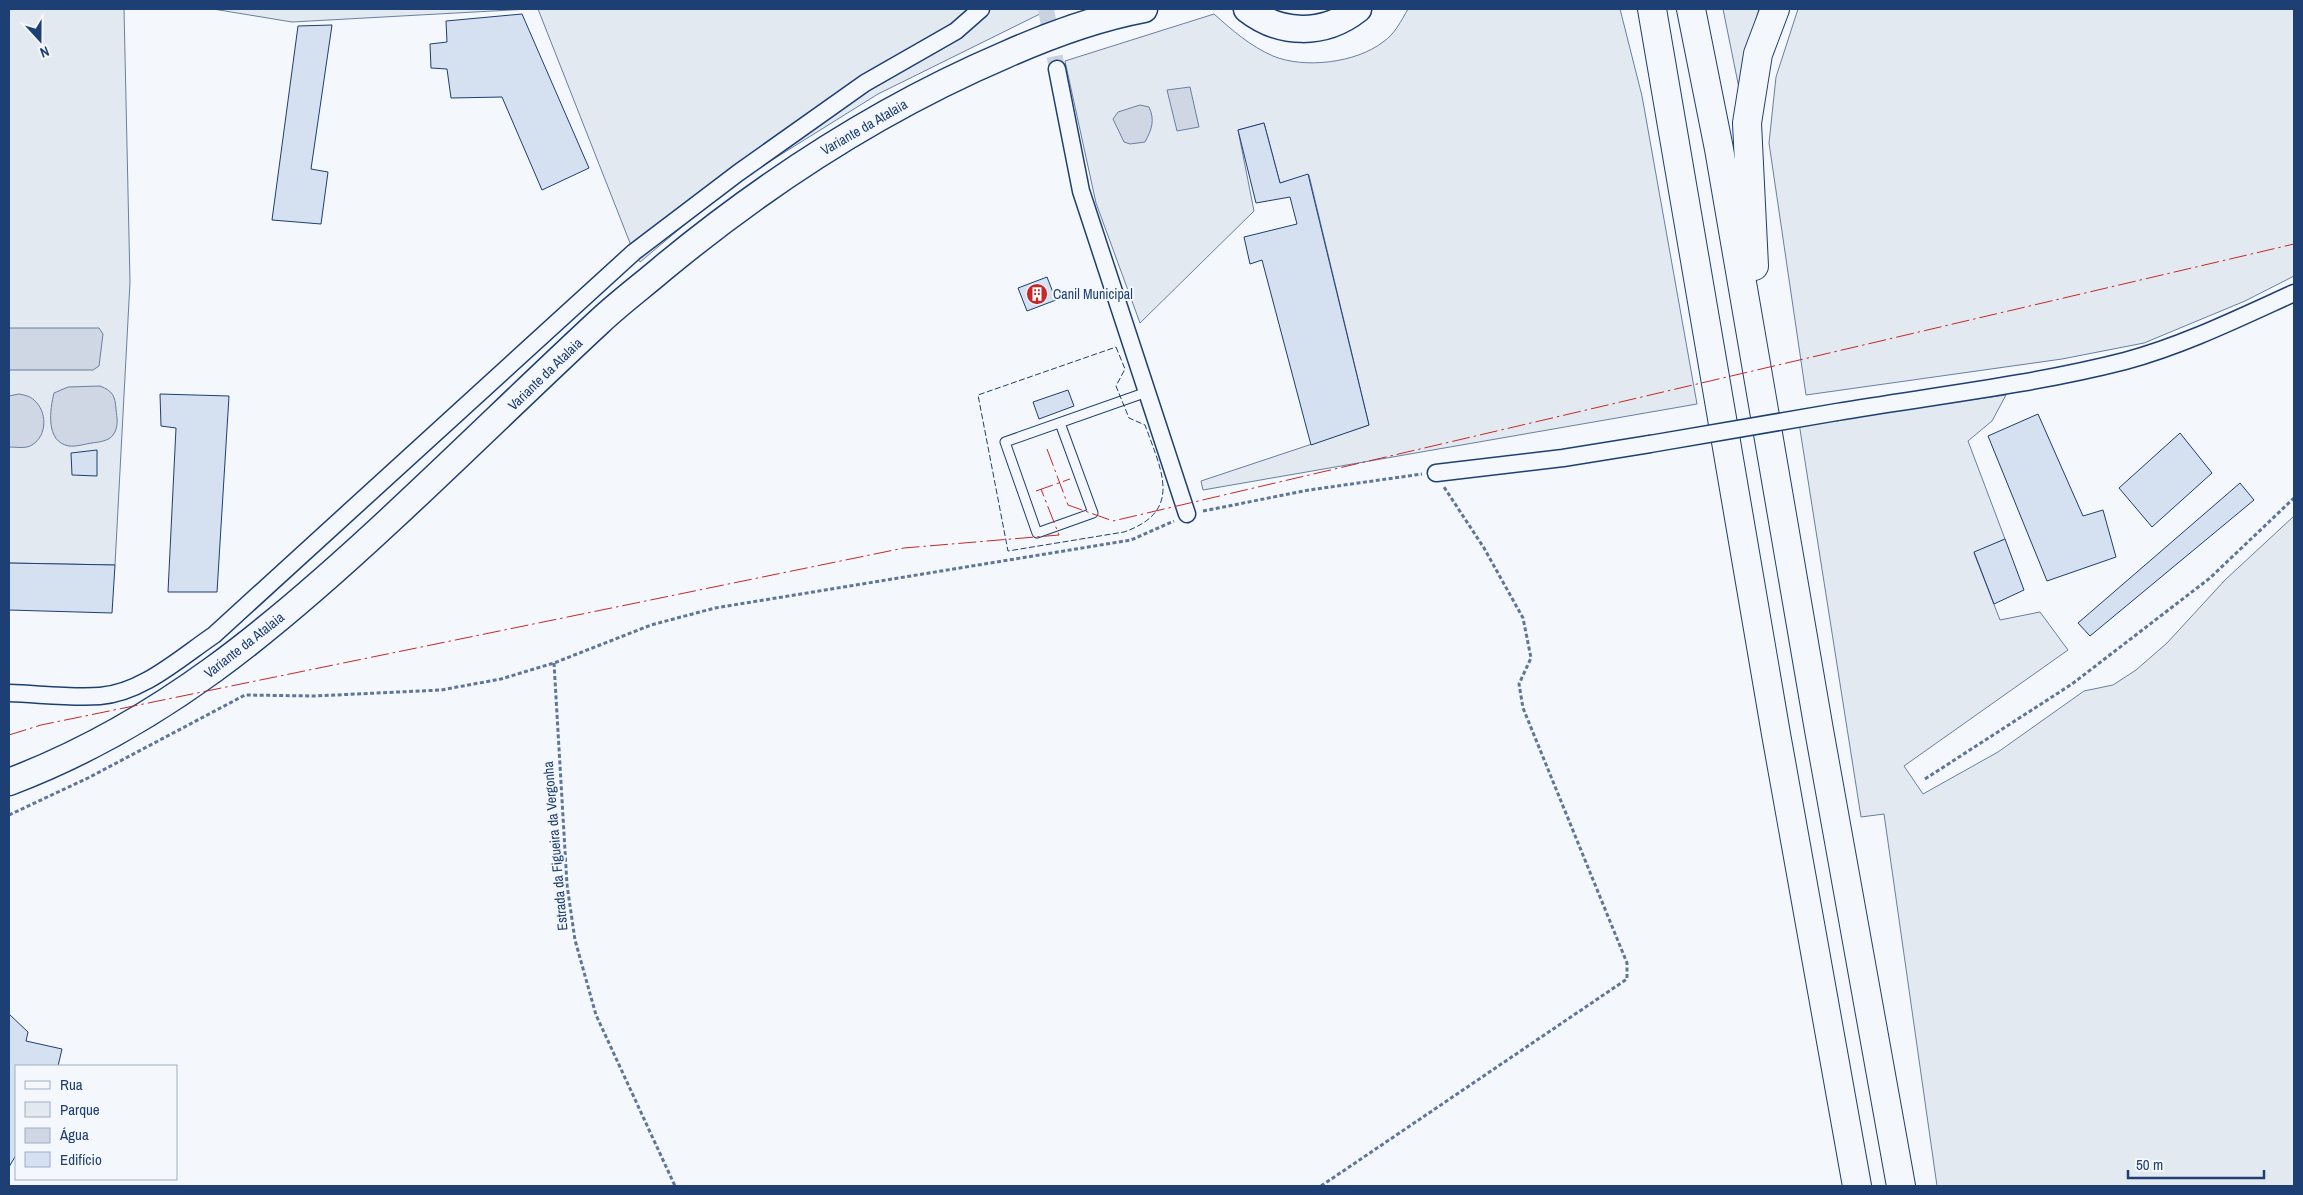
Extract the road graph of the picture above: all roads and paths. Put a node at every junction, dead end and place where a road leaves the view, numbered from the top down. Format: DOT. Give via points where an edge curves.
graph roads {
  1 [pos="981,9"];
  2 [pos="1144,9"];
  3 [pos="1247,9"];
  4 [pos="1358,9"];
  5 [pos="1643,9"];
  6 [pos="1652,9"];
  7 [pos="1691,9"];
  8 [pos="1775,9"];
  9 [pos="1117,12"];
  10 [pos="1057,69"];
  11 [pos="1664,74"];
  12 [pos="2294,293"];
  13 [pos="1761,390"];
  14 [pos="1147,392"];
  15 [pos="1060,423"];
  16 [pos="1436,473"];
  17 [pos="2294,498"];
  18 [pos="1187,514"];
  19 [pos="554,663"];
  20 [pos="9,693"];
  21 [pos="1926,779"];
  22 [pos="9,782"];
  23 [pos="9,815"];
  24 [pos="675,1186"];
  25 [pos="1321,1186"];
  26 [pos="1857,1186"];
  27 [pos="1901,1186"];
  1 -- 20 [label="street" via="956,31 865,83 634,252 214,635 141,684 119,692 101,696"];
  2 -- 9 [label="main road, Variante da Atalaia"];
  3 -- 4 [label="main road" via="1275,25 1306,30 1337,23"];
  5 -- 11 [label="highway"];
  6 -- 11 [label="highway"];
  7 -- 13 [label="highway"];
  8 -- 13 [label="highway" via="1758,54 1747,123"];
  9 -- 22 [label="main road, Variante da Atalaia" via="962,73 884,114 723,219 601,320 322,583 224,664 163,705 92,745"];
  10 -- 14 [label="street" via="1081,191"];
  11 -- 26 [label="highway" via="1777,744"];
  12 -- 16 [label="street, bridge" via="2201,335 2126,361 1650,444"];
  13 -- 27 [label="highway"];
  14 -- 15 [label="lane"];
  14 -- 18 [label="street"];
  15 -- 15 [label="lane" via="1005,442 1037,533 1093,513"];
  16 -- 18 [label="path" via="1309,490"];
  16 -- 25 [label="path" via="1484,548 1523,618 1531,658 1519,684 1523,708 1627,963 1627,979"];
  17 -- 21 [label="path" via="2210,578 2072,684"];
  18 -- 19 [label="path" via="1131,540 715,608 651,625"];
  19 -- 23 [label="path" via="501,679 441,690 314,696 245,695 88,778"];
  19 -- 24 [label="path, Estrada da Figueira da Vergonha" via="566,875 575,940 596,1014"];
}
